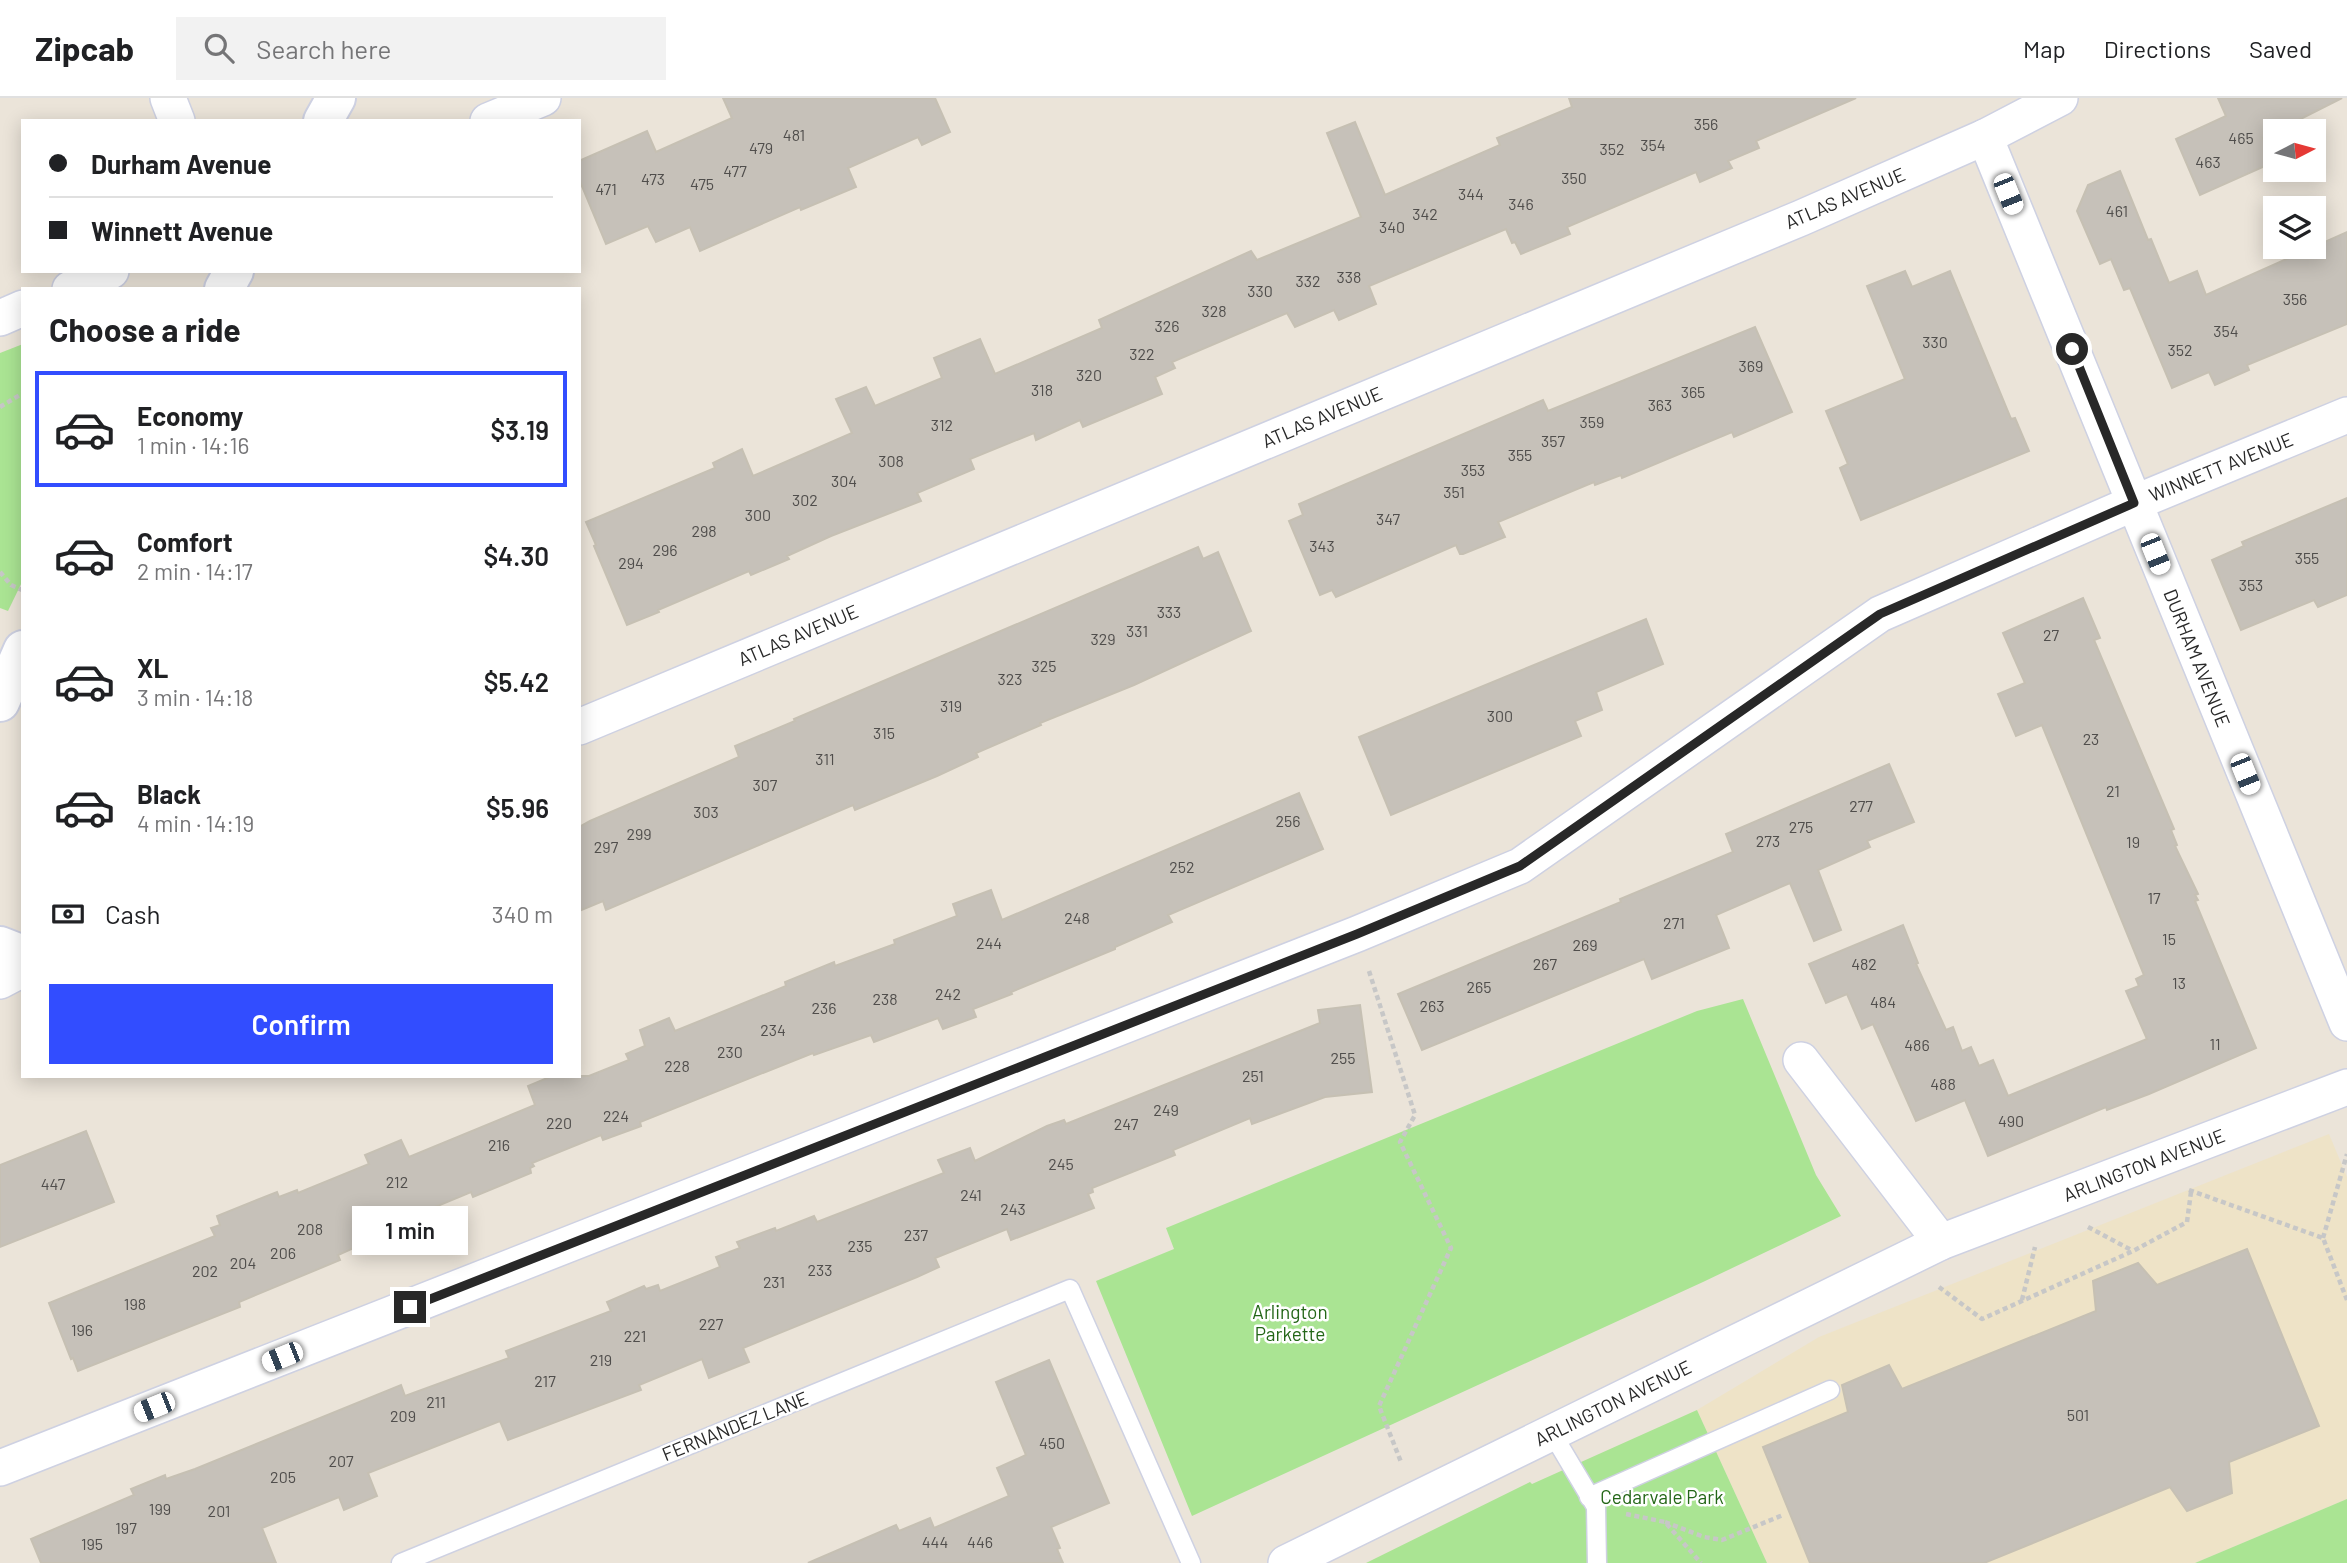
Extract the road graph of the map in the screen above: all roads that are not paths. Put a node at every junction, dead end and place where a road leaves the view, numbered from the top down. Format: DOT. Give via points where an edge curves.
graph roads {
  1 [pos="168,98"];
  2 [pos="336,98"];
  3 [pos="543,98"];
  4 [pos="2060,98"];
  5 [pos="176,119"];
  6 [pos="324,119"];
  7 [pos="493,119"];
  8 [pos="1985,137"];
  9 [pos="106,273"];
  10 [pos="74,287"];
  11 [pos="21,309"];
  12 [pos="0,318"];
  13 [pos="2347,415"];
  14 [pos="2134,503"];
  15 [pos="21,655"];
  16 [pos="0,702"];
  17 [pos="581,726"];
  18 [pos="0,946"];
  19 [pos="21,954"];
  20 [pos="21,970"];
  21 [pos="0,981"];
  22 [pos="2347,1023"];
  23 [pos="1801,1060"];
  24 [pos="2347,1087"];
  25 [pos="1941,1242"];
  26 [pos="1830,1390"];
  27 [pos="1552,1433"];
  28 [pos="0,1468"];
  29 [pos="1592,1502"];
  30 [pos="401,1563"];
  31 [pos="1191,1563"];
  32 [pos="1286,1563"];
  33 [pos="1597,1563"];
  1 -- 5 [label="street"];
  2 -- 6 [label="street"];
  3 -- 7 [label="street"];
  4 -- 8 [label="street, ATLAS AVENUE"];
  8 -- 14 [label="street, DURHAM AVENUE"];
  8 -- 17 [label="street, ATLAS AVENUE"];
  9 -- 10 [label="street"];
  11 -- 12 [label="street"];
  13 -- 14 [label="street, WINNETT AVENUE"];
  14 -- 22 [label="street, DURHAM AVENUE"];
  14 -- 28 [label="street, WINNETT AVENUE" via="1880,614 1520,866"];
  15 -- 16 [label="street"];
  18 -- 19 [label="street"];
  20 -- 21 [label="street"];
  23 -- 25 [label="street"];
  24 -- 25 [label="street, ARLINGTON AVENUE"];
  25 -- 27 [label="street, ARLINGTON AVENUE"];
  26 -- 29 [label="lane"];
  27 -- 29 [label="lane"];
  27 -- 32 [label="street, ARLINGTON AVENUE"];
  29 -- 33 [label="lane"];
  30 -- 31 [label="lane, FERNANDEZ LANE" via="1070,1289"];
}
